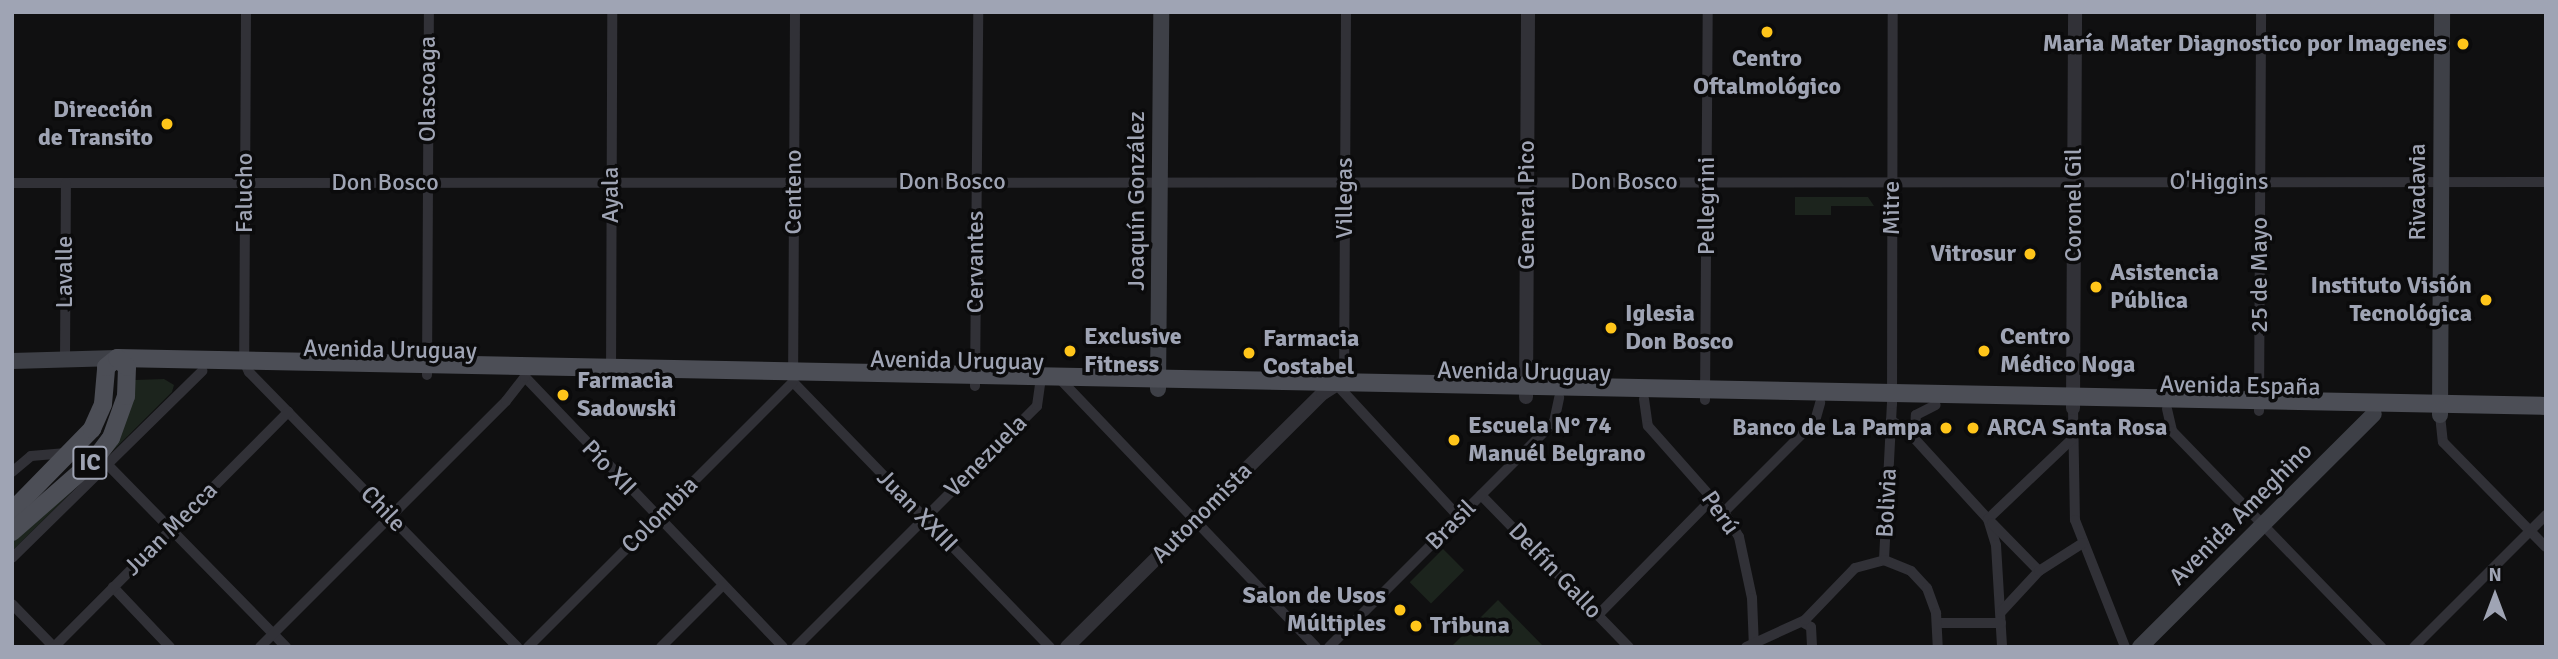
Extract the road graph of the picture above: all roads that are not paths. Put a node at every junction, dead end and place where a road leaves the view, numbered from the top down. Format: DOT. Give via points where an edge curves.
graph roads {
  1 [pos="246,12"];
  2 [pos="429,12"];
  3 [pos="612,12"];
  4 [pos="795,12"];
  5 [pos="978,12"];
  6 [pos="1161,12"];
  7 [pos="1346,12"];
  8 [pos="1528,12"];
  9 [pos="1708,12"];
  10 [pos="1893,12"];
  11 [pos="2075,12"];
  12 [pos="2261,12"];
  13 [pos="2442,12"];
  14 [pos="977,182"];
  15 [pos="1160,182"];
  16 [pos="1345,182"];
  17 [pos="1527,182"];
  18 [pos="1707,182"];
  19 [pos="1893,182"];
  20 [pos="2074,182"];
  21 [pos="2260,182"];
  22 [pos="2441,182"];
  23 [pos="2546,182"];
  24 [pos="12,183"];
  25 [pos="66,183"];
  26 [pos="245,183"];
  27 [pos="428,183"];
  28 [pos="611,183"];
  29 [pos="794,183"];
  30 [pos="12,360"];
  31 [pos="65,362"];
  32 [pos="116,365"];
  33 [pos="246,366"];
  34 [pos="427,370"];
  35 [pos="202,371"];
  36 [pos="525,372"];
  37 [pos="611,373"];
  38 [pos="793,377"];
  39 [pos="975,381"];
  40 [pos="1052,382"];
  41 [pos="1158,384"];
  42 [pos="1341,388"];
  43 [pos="1668,389"];
  44 [pos="1526,392"];
  45 [pos="1323,393"];
  46 [pos="1705,395"];
  47 [pos="1559,398"];
  48 [pos="1644,399"];
  49 [pos="2191,400"];
  50 [pos="2073,402"];
  51 [pos="2335,402"];
  52 [pos="1820,403"];
  53 [pos="1936,405"];
  54 [pos="1892,406"];
  55 [pos="2259,406"];
  56 [pos="2546,407"];
  57 [pos="2167,410"];
  58 [pos="2440,410"];
  59 [pos="288,412"];
  60 [pos="2367,417"];
  61 [pos="2546,417"];
  62 [pos="2073,438"];
  63 [pos="1916,441"];
  64 [pos="71,453"];
  65 [pos="107,464"];
  66 [pos="12,472"];
  67 [pos="1481,495"];
  68 [pos="1712,499"];
  69 [pos="12,510"];
  70 [pos="1724,512"];
  71 [pos="2546,515"];
  72 [pos="390,516"];
  73 [pos="658,517"];
  74 [pos="1459,517"];
  75 [pos="925,518"];
  76 [pos="1988,519"];
  77 [pos="1195,520"];
  78 [pos="2263,525"];
  79 [pos="171,529"];
  80 [pos="2530,531"];
  81 [pos="12,533"];
  82 [pos="2082,543"];
  83 [pos="2546,547"];
  84 [pos="12,558"];
  85 [pos="1884,560"];
  86 [pos="2039,571"];
  87 [pos="723,585"];
  88 [pos="113,587"];
  89 [pos="12,604"];
  90 [pos="1598,615"];
  91 [pos="2001,618"];
  92 [pos="1802,622"];
  93 [pos="1937,623"];
  94 [pos="273,634"];
  95 [pos="1751,646"];
  96 [pos="54,647"];
  97 [pos="170,647"];
  98 [pos="260,647"];
  99 [pos="286,647"];
  100 [pos="517,647"];
  101 [pos="528,647"];
  102 [pos="661,647"];
  103 [pos="783,647"];
  104 [pos="796,647"];
  105 [pos="1050,647"];
  106 [pos="1067,647"];
  107 [pos="1316,647"];
  108 [pos="1329,647"];
  109 [pos="1629,647"];
  110 [pos="1812,647"];
  111 [pos="1938,647"];
  112 [pos="2002,647"];
  113 [pos="2125,647"];
  114 [pos="2140,647"];
  115 [pos="2381,647"];
  116 [pos="2414,647"];
  1 -- 26 [label="street, Falucho"];
  2 -- 27 [label="street, Olascoaga"];
  3 -- 28 [label="street, Ayala"];
  4 -- 29 [label="street, Centeno"];
  5 -- 14 [label="street, Cervantes"];
  6 -- 15 [label="main road, Joaquín González"];
  7 -- 16 [label="street, Villegas"];
  8 -- 17 [label="street, General Pico"];
  9 -- 18 [label="street, Pellegrini"];
  10 -- 19 [label="street, Mitre"];
  11 -- 20 [label="street, Coronel Gil"];
  12 -- 21 [label="street, 25 de Mayo"];
  13 -- 22 [label="main road, Rivadavia"];
  14 -- 15 [label="street, Don Bosco"];
  14 -- 29 [label="street, Don Bosco"];
  14 -- 39 [label="street, Cervantes"];
  15 -- 16 [label="street, Don Bosco"];
  15 -- 41 [label="main road, Joaquín González"];
  16 -- 17 [label="street, Don Bosco"];
  16 -- 42 [label="street, Villegas"];
  17 -- 18 [label="street, Don Bosco"];
  17 -- 44 [label="street, General Pico"];
  18 -- 19 [label="street, Don Bosco"];
  18 -- 46 [label="street, Pellegrini"];
  19 -- 20 [label="street, O'Higgins"];
  19 -- 54 [label="street, Mitre"];
  20 -- 21 [label="street, O'Higgins"];
  20 -- 50 [label="street, Coronel Gil"];
  21 -- 22 [label="street, O'Higgins"];
  21 -- 55 [label="street, 25 de Mayo"];
  22 -- 23 [label="street, O'Higgins"];
  22 -- 58 [label="main road, Rivadavia"];
  24 -- 25 [label="street, Don Bosco"];
  25 -- 26 [label="street, Don Bosco"];
  25 -- 31 [label="street, Lavalle"];
  26 -- 27 [label="street, Don Bosco"];
  26 -- 33 [label="street, Falucho"];
  27 -- 28 [label="street, Don Bosco"];
  27 -- 34 [label="street, Olascoaga"];
  28 -- 29 [label="street, Don Bosco"];
  28 -- 37 [label="street, Ayala"];
  29 -- 38 [label="street, Centeno"];
  30 -- 31 [label="main road, Avenida Uruguay"];
  31 -- 32 [label="main road, Avenida Uruguay"];
  32 -- 33 [label="main road, Avenida Uruguay"];
  32 -- 35 [label="main road, Avenida Uruguay"];
  32 -- 64 [label="main road, IC" via="100,413"];
  32 -- 81 [label="main road, IC" via="123,411 108,443"];
  33 -- 34 [label="main road, Avenida Uruguay"];
  33 -- 35 [label="main road, Avenida Uruguay"];
  33 -- 59 [label="street, Chile"];
  34 -- 36 [label="main road, Avenida Uruguay"];
  35 -- 65 [label="street"];
  36 -- 37 [label="main road, Avenida Uruguay"];
  36 -- 72 [label="street"];
  36 -- 73 [label="street, Pío XII"];
  37 -- 38 [label="main road, Avenida Uruguay"];
  38 -- 39 [label="main road, Avenida Uruguay"];
  38 -- 73 [label="street, Colombia"];
  38 -- 75 [label="street, Juan XXIII"];
  39 -- 40 [label="main road, Avenida Uruguay"];
  40 -- 41 [label="main road, Avenida Uruguay"];
  40 -- 75 [label="street, Venezuela" via="1037,406"];
  40 -- 77 [label="street"];
  41 -- 42 [label="main road, Avenida Uruguay"];
  41 -- 45 [label="main road, Avenida Uruguay"];
  42 -- 44 [label="main road, Avenida Uruguay"];
  42 -- 45 [label="main road, Avenida Uruguay"];
  42 -- 74 [label="street"];
  43 -- 44 [label="main road, Avenida Uruguay"];
  43 -- 46 [label="main road, Avenida Uruguay"];
  43 -- 48 [label="main road"];
  44 -- 47 [label="main road, Avenida Uruguay"];
  45 -- 77 [label="street, Autonomista"];
  46 -- 48 [label="main road, Avenida Uruguay"];
  46 -- 52 [label="main road, Avenida Uruguay"];
  46 -- 54 [label="main road, Avenida Uruguay"];
  47 -- 48 [label="main road, Avenida Uruguay"];
  47 -- 67 [label="street, Brasil" via="1554,422"];
  48 -- 68 [label="street, Perú" via="1647,424"];
  49 -- 50 [label="main road, Avenida España"];
  49 -- 55 [label="main road, Avenida España"];
  49 -- 57 [label="main road" via="2170,404"];
  50 -- 53 [label="main road, Avenida España"];
  50 -- 54 [label="main road, Avenida España"];
  50 -- 57 [label="main road, Avenida España"];
  50 -- 62 [label="street"];
  51 -- 55 [label="main road, Avenida España"];
  51 -- 58 [label="main road, Avenida España"];
  51 -- 60 [label="main road"];
  52 -- 54 [label="main road, Avenida Uruguay"];
  52 -- 70 [label="street" via="1815,421"];
  53 -- 54 [label="main road, Avenida España"];
  53 -- 63 [label="street" via="1916,415 1912,426"];
  54 -- 63 [label="street"];
  54 -- 85 [label="street, Bolivia"];
  55 -- 57 [label="main road, Avenida España"];
  55 -- 60 [label="main road, Avenida España"];
  56 -- 58 [label="main road, Avenida España"];
  57 -- 78 [label="street" via="2172,431"];
  58 -- 60 [label="main road, Avenida España"];
  58 -- 61 [label="main road, Avenida España"];
  58 -- 80 [label="street" via="2445,444"];
  59 -- 72 [label="street, Chile"];
  59 -- 79 [label="street, Juan Mecca"];
  60 -- 78 [label="main road, Avenida Ameghino"];
  62 -- 76 [label="street"];
  62 -- 82 [label="street" via="2074,510"];
  63 -- 76 [label="street"];
  64 -- 66 [label="street" via="31,456"];
  64 -- 69 [label="main road, IC"];
  65 -- 79 [label="street"];
  65 -- 84 [label="street"];
  67 -- 74 [label="street, Brasil"];
  67 -- 90 [label="street, Delfín Gallo"];
  68 -- 70 [label="street, Perú"];
  68 -- 90 [label="street"];
  70 -- 95 [label="street, Perú" via="1739,537 1747,567"];
  71 -- 80 [label="street"];
  72 -- 94 [label="street"];
  72 -- 100 [label="street, Chile"];
  73 -- 87 [label="street, Pío XII"];
  73 -- 101 [label="street, Colombia"];
  74 -- 108 [label="street, Brasil"];
  75 -- 104 [label="street, Venezuela"];
  75 -- 105 [label="street, Juan XXIII"];
  76 -- 86 [label="street"];
  76 -- 91 [label="street" via="1996,545"];
  77 -- 106 [label="street, Autonomista"];
  77 -- 107 [label="street"];
  78 -- 114 [label="main road, Avenida Ameghino"];
  78 -- 115 [label="street"];
  79 -- 88 [label="street, Juan Mecca"];
  79 -- 94 [label="street"];
  80 -- 83 [label="street"];
  80 -- 116 [label="street"];
  82 -- 86 [label="street"];
  82 -- 113 [label="street"];
  85 -- 92 [label="street, Bolivia" via="1855,568"];
  85 -- 93 [label="street" via="1906,567 1924,583"];
  86 -- 91 [label="street"];
  87 -- 102 [label="street"];
  87 -- 103 [label="street, Pío XII"];
  88 -- 96 [label="street, Juan Mecca"];
  88 -- 97 [label="street"];
  89 -- 96 [label="street"];
  90 -- 109 [label="street, Delfín Gallo"];
  91 -- 93 [label="street"];
  91 -- 112 [label="street"];
  92 -- 95 [label="street, Bolivia"];
  92 -- 110 [label="street" via="1811,627"];
  93 -- 111 [label="street"];
  94 -- 98 [label="street"];
  94 -- 99 [label="street"];
}
